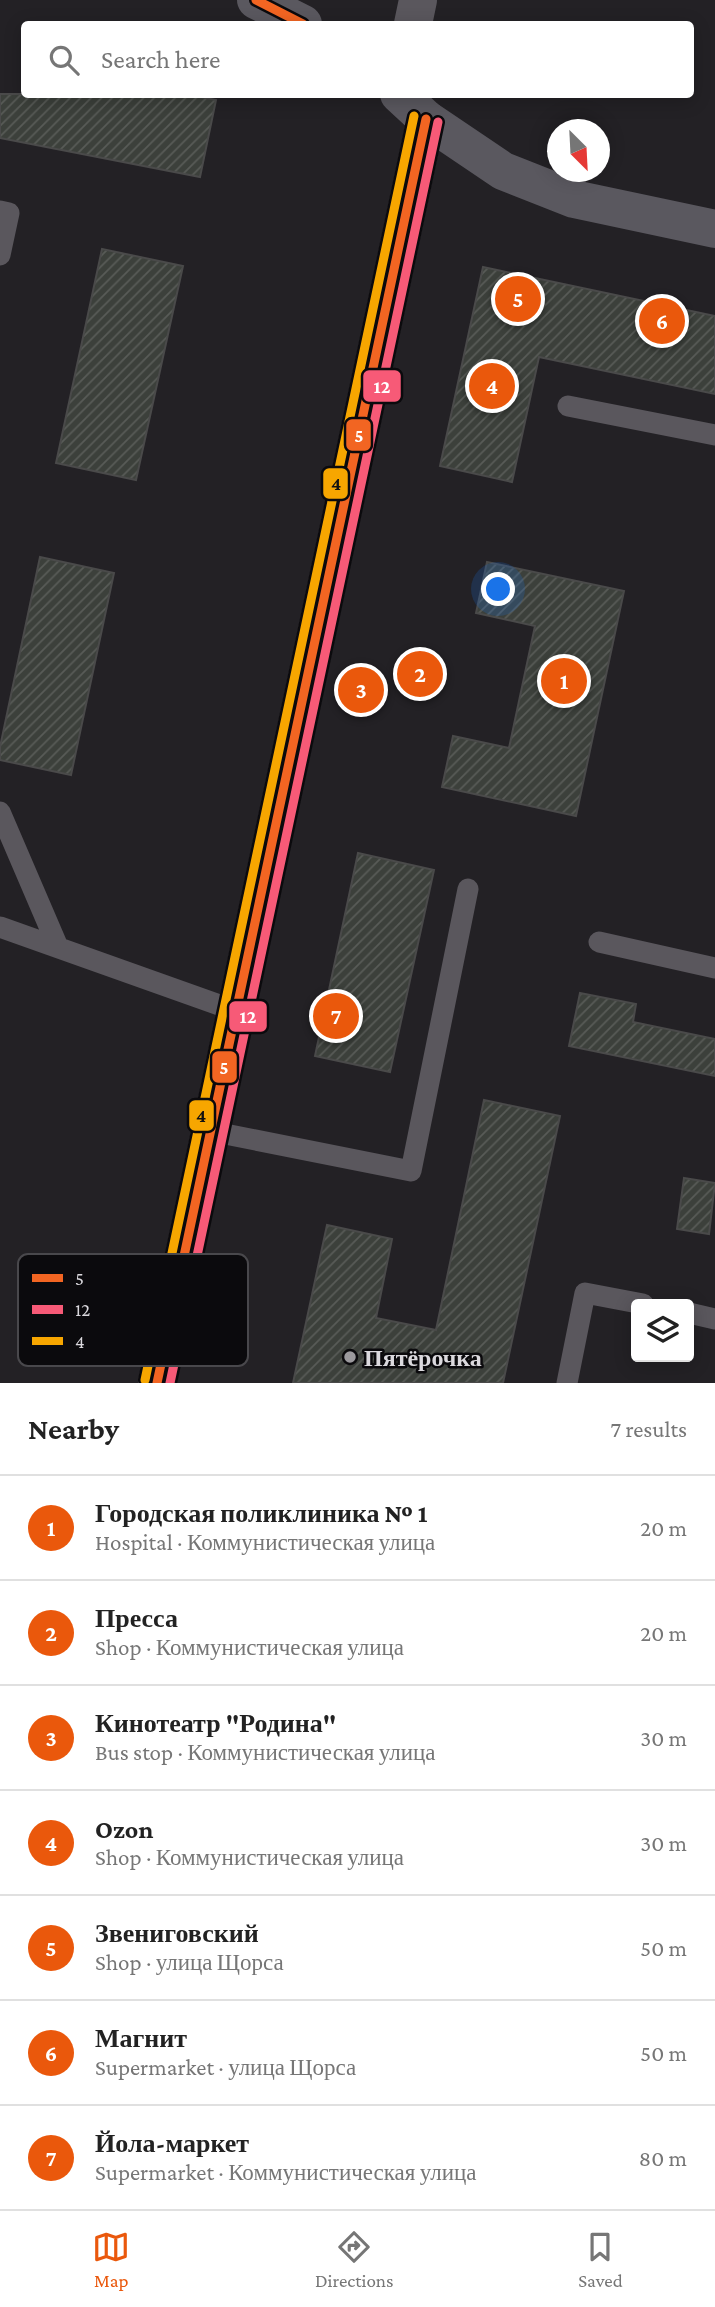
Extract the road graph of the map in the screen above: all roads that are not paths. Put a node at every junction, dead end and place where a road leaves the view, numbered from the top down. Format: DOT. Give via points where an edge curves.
graph roads {
  1 [pos="256,0"];
  2 [pos="418,0"];
  3 [pos="297,21"];
  4 [pos="414,21"];
  5 [pos="413,107"];
  6 [pos="0,211"];
  7 [pos="715,229"];
  8 [pos="0,255"];
  9 [pos="568,406"];
  10 [pos="715,435"];
  11 [pos="0,812"];
  12 [pos="468,889"];
  13 [pos="0,927"];
  14 [pos="599,942"];
  15 [pos="58,947"];
  16 [pos="715,968"];
  17 [pos="236,1011"];
  18 [pos="210,1131"];
  19 [pos="184,1254"];
  20 [pos="631,1302"];
  21 [pos="694,1314"];
  22 [pos="715,1319"];
  23 [pos="568,1383"];
  1 -- 3 [label="main road"];
  2 -- 4 [label="street"];
  5 -- 7 [label="main road" via="503,171 574,199"];
  5 -- 17 [label="street"];
  6 -- 8 [label="lane" via="9,213"];
  9 -- 10 [label="lane"];
  11 -- 15 [label="lane"];
  12 -- 18 [label="lane" via="411,1171"];
  13 -- 15 [label="lane"];
  14 -- 16 [label="lane"];
  15 -- 17 [label="lane"];
  17 -- 18 [label="street"];
  18 -- 19 [label="street"];
  20 -- 23 [label="lane" via="586,1293"];
  21 -- 22 [label="lane"];
}
